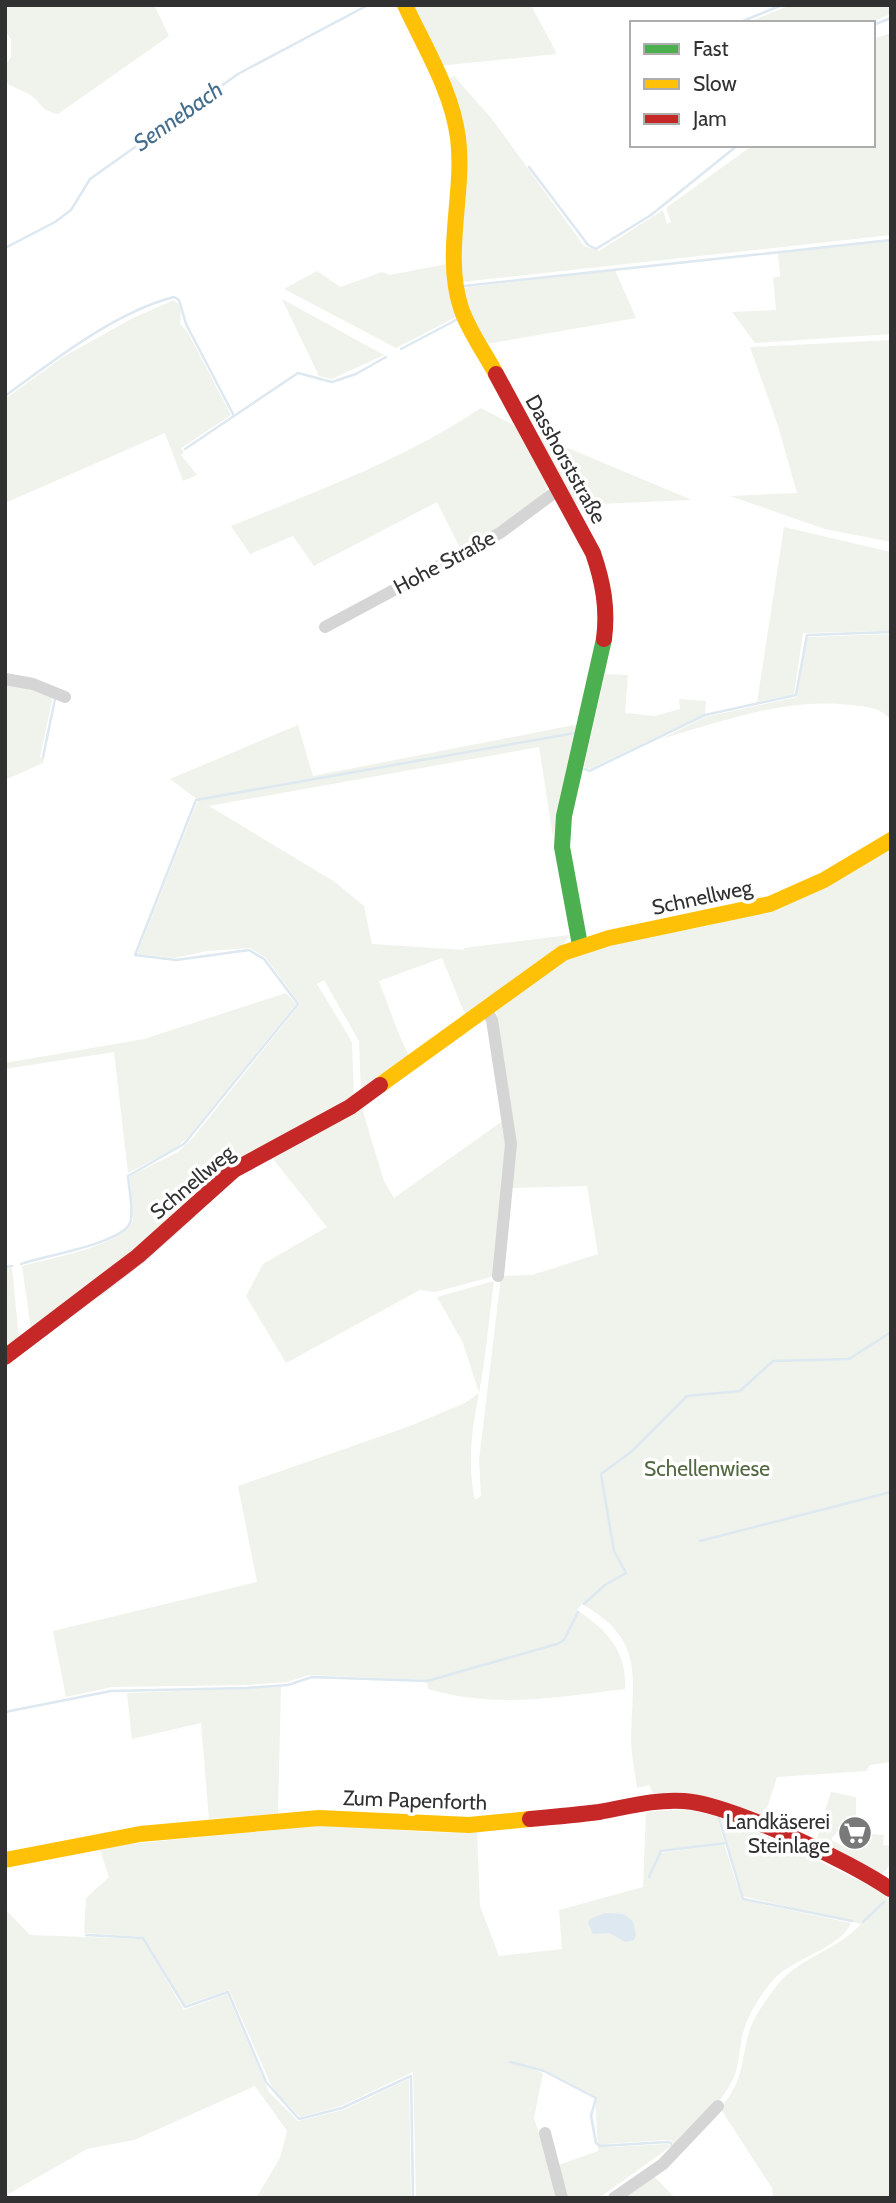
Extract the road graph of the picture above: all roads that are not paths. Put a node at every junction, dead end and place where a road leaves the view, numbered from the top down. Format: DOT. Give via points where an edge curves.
graph roads {
  1 [pos="405,5"];
  2 [pos="558,490"];
  3 [pos="325,627"];
  4 [pos="5,679"];
  5 [pos="65,698"];
  6 [pos="891,840"];
  7 [pos="580,945"];
  8 [pos="486,1009"];
  9 [pos="498,1276"];
  10 [pos="5,1357"];
  11 [pos="5,1860"];
  12 [pos="890,1889"];
  13 [pos="718,2106"];
  14 [pos="545,2133"];
  15 [pos="562,2198"];
  16 [pos="614,2198"];
  1 -- 2 [label="street, Dasshorststraße" via="456,130 461,309"];
  2 -- 3 [label="street, Hohe Straße" via="500,533"];
  2 -- 7 [label="street, Dasshorststraße" via="593,552 607,615 564,816 562,847"];
  4 -- 5 [label="street" via="33,684"];
  6 -- 7 [label="street, Schnellweg" via="790,896 756,909"];
  7 -- 8 [label="street, Schnellweg" via="542,965"];
  8 -- 9 [label="street" via="492,1020 511,1144"];
  8 -- 10 [label="street, Schnellweg" via="350,1107 234,1170 138,1256"];
  11 -- 12 [label="street, Zum Papenforth" via="122,1836 195,1829 346,1818 469,1825 685,1801 761,1825"];
  13 -- 16 [label="street" via="663,2164"];
  14 -- 15 [label="street"];
}
